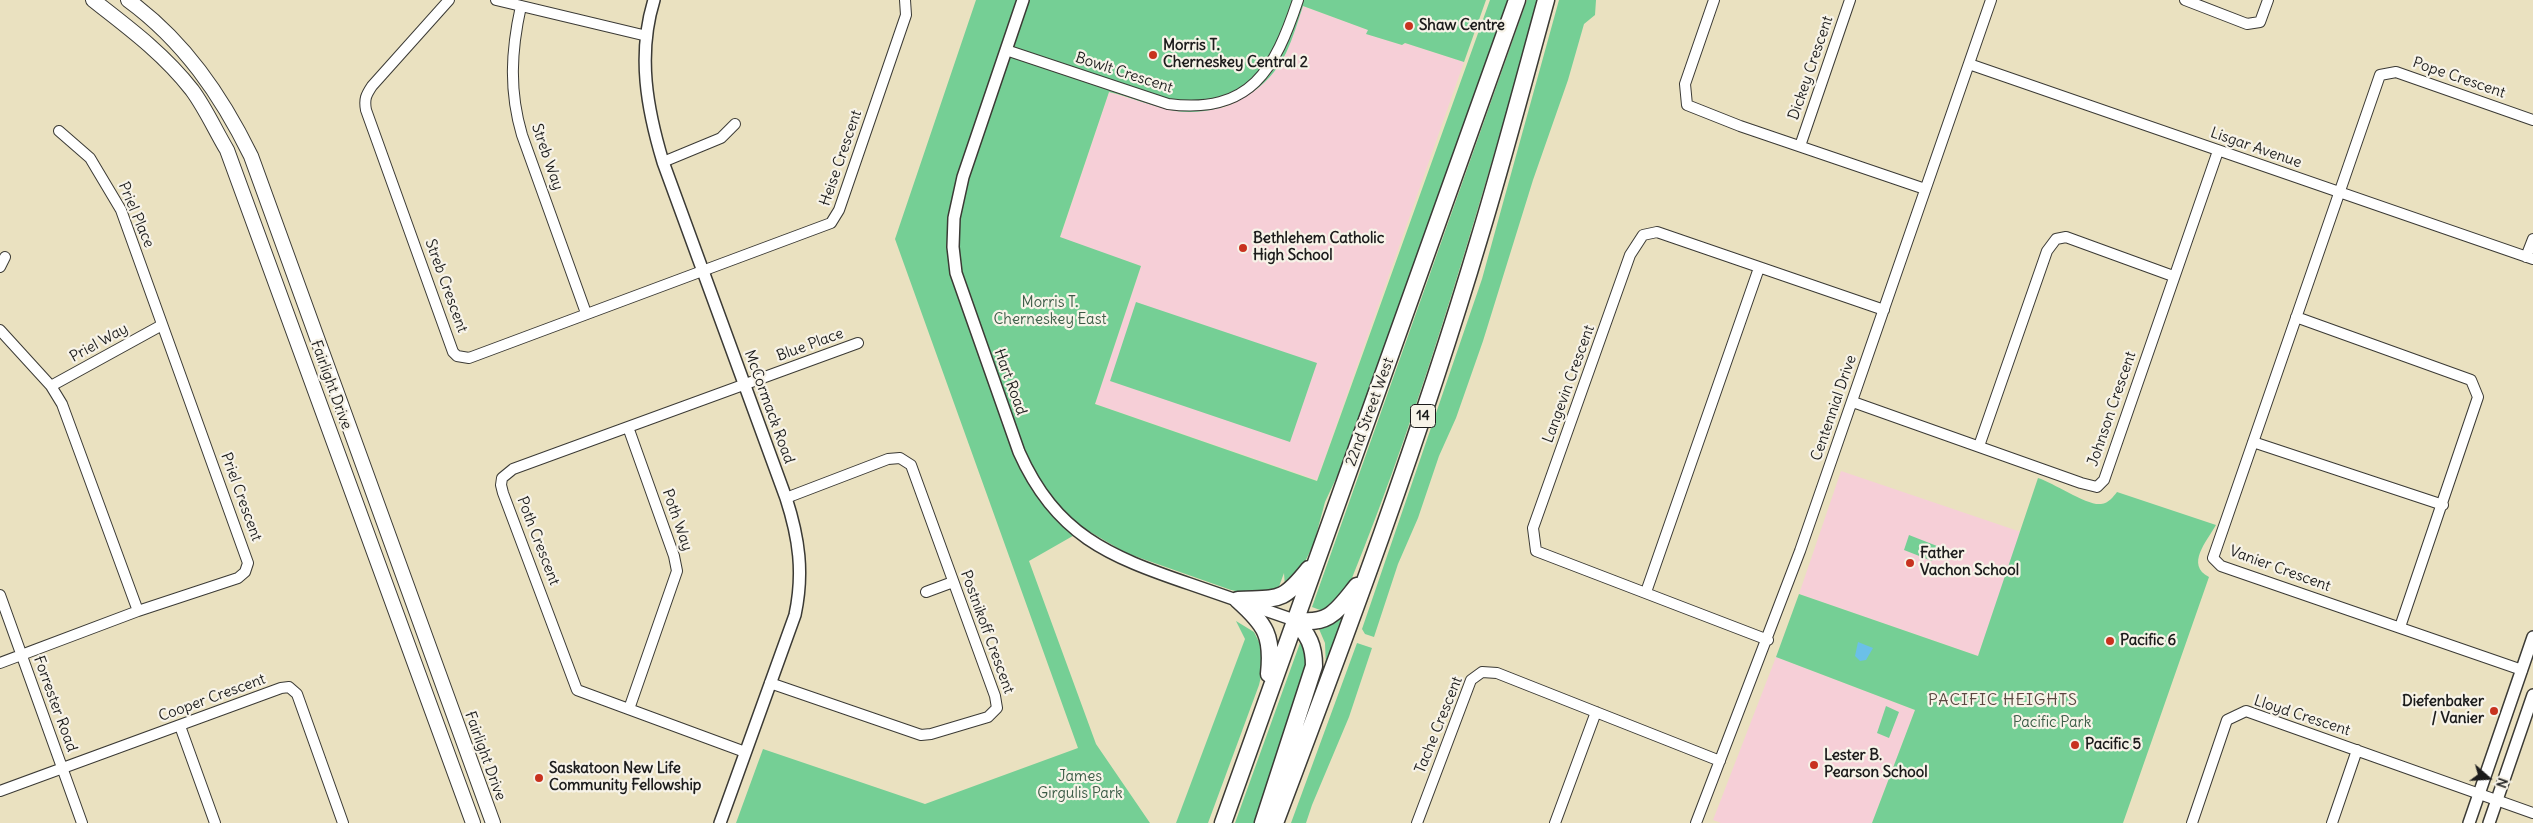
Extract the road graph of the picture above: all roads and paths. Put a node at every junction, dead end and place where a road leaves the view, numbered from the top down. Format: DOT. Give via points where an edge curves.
graph roads {
  1 [pos="93,0"];
  2 [pos="128,0"];
  3 [pos="449,0"];
  4 [pos="496,0"];
  5 [pos="654,0"];
  6 [pos="905,0"];
  7 [pos="1023,0"];
  8 [pos="1298,0"];
  9 [pos="1517,0"];
  10 [pos="1546,0"];
  11 [pos="1714,0"];
  12 [pos="1850,0"];
  13 [pos="1991,0"];
  14 [pos="2185,0"];
  15 [pos="2268,0"];
  16 [pos="521,6"];
  17 [pos="647,36"];
  18 [pos="1006,50"];
  19 [pos="1969,64"];
  20 [pos="2533,120"];
  21 [pos="735,124"];
  22 [pos="59,131"];
  23 [pos="1800,146"];
  24 [pos="2218,151"];
  25 [pos="663,162"];
  26 [pos="1925,189"];
  27 [pos="2339,193"];
  28 [pos="2533,239"];
  29 [pos="2530,258"];
  30 [pos="1759,268"];
  31 [pos="704,270"];
  32 [pos="2173,276"];
  33 [pos="1884,310"];
  34 [pos="586,313"];
  35 [pos="2296,317"];
  36 [pos="162,325"];
  37 [pos="0,330"];
  38 [pos="858,343"];
  39 [pos="744,385"];
  40 [pos="51,386"];
  41 [pos="1853,402"];
  42 [pos="628,427"];
  43 [pos="2253,442"];
  44 [pos="1979,446"];
  45 [pos="786,498"];
  46 [pos="2443,505"];
  47 [pos="1317,560"];
  48 [pos="1367,573"];
  49 [pos="953,582"];
  50 [pos="926,592"];
  51 [pos="1646,592"];
  52 [pos="0,595"];
  53 [pos="1238,600"];
  54 [pos="138,611"];
  55 [pos="1294,620"];
  56 [pos="2400,627"];
  57 [pos="2533,637"];
  58 [pos="1768,640"];
  59 [pos="22,655"];
  60 [pos="0,663"];
  61 [pos="2522,670"];
  62 [pos="770,682"];
  63 [pos="1268,694"];
  64 [pos="2533,695"];
  65 [pos="629,709"];
  66 [pos="1596,712"];
  67 [pos="180,726"];
  68 [pos="2357,750"];
  69 [pos="745,752"];
  70 [pos="1720,761"];
  71 [pos="62,768"];
  72 [pos="0,791"];
  73 [pos="2480,794"];
  74 [pos="2497,800"];
  75 [pos="2533,813"];
  76 [pos="82,823"];
  77 [pos="215,823"];
  78 [pos="343,823"];
  79 [pos="473,823"];
  80 [pos="492,823"];
  81 [pos="720,823"];
  82 [pos="1223,823"];
  83 [pos="1262,823"];
  84 [pos="1275,823"];
  85 [pos="1417,823"];
  86 [pos="1555,823"];
  87 [pos="1696,823"];
  88 [pos="2192,823"];
  89 [pos="2332,823"];
  90 [pos="2469,823"];
  91 [pos="2489,823"];
  1 -- 79 [label="main road, Fairlight Drive" via="136,32 168,62 193,92 227,150"];
  2 -- 80 [label="main road, Fairlight Drive" via="160,27 198,68 234,121 250,156"];
  3 -- 34 [label="street, Streb Crescent" via="372,86 365,101 453,352 469,358"];
  4 -- 16 [label="street"];
  5 -- 17 [label="street, McCormack Road"];
  6 -- 31 [label="street, Heise Crescent" via="906,15 834,220 825,227"];
  7 -- 18 [label="street, Hart Road"];
  8 -- 18 [label="street, Bowlt Crescent" via="1283,43 1267,71 1242,93 1212,104 1168,104"];
  9 -- 47 [label="highway, 22nd Street West"];
  10 -- 48 [label="highway, 14" via="1480,238 1422,420"];
  11 -- 23 [label="street" via="1685,84 1687,105"];
  12 -- 23 [label="street, Dickey Crescent"];
  13 -- 19 [label="street, Centennial Drive"];
  14 -- 15 [label="street" via="2247,24 2260,22"];
  16 -- 17 [label="street"];
  16 -- 34 [label="street, Streb Way" via="511,74 516,112"];
  17 -- 25 [label="street, McCormack Road" via="648,104"];
  18 -- 53 [label="street, Hart Road" via="959,191 953,247 956,273 1019,452 1049,503 1091,542 1134,565"];
  19 -- 24 [label="street, Lisgar Avenue"];
  19 -- 26 [label="street, Centennial Drive"];
  20 -- 27 [label="street, Pope Crescent" via="2396,72 2380,74"];
  21 -- 25 [label="street" via="716,141"];
  22 -- 36 [label="street, Priel Place" via="90,158 121,210"];
  23 -- 26 [label="street"];
  24 -- 27 [label="street, Lisgar Avenue"];
  24 -- 32 [label="street, Johnson Crescent"];
  25 -- 31 [label="street, McCormack Road"];
  26 -- 33 [label="street, Centennial Drive"];
  27 -- 29 [label="street, Lisgar Avenue"];
  27 -- 35 [label="street, Vanier Crescent"];
  28 -- 29 [label="street"];
  30 -- 33 [label="street, Langevin Crescent"];
  30 -- 51 [label="street"];
  30 -- 51 [label="street, Langevin Crescent" via="1657,232 1643,235 1630,255 1534,528 1536,551"];
  31 -- 34 [label="street, Streb Crescent"];
  31 -- 39 [label="street, McCormack Road"];
  32 -- 44 [label="street" via="2066,237 2056,239 2047,251"];
  32 -- 44 [label="street, Johnson Crescent" via="2104,480 2097,487"];
  33 -- 41 [label="street, Centennial Drive"];
  35 -- 43 [label="street, Vanier Crescent"];
  35 -- 46 [label="street" via="2471,380 2478,397"];
  36 -- 40 [label="street, Priel Way"];
  36 -- 54 [label="street, Priel Crescent" via="248,563 238,578"];
  37 -- 40 [label="street"];
  38 -- 39 [label="street, Blue Place"];
  39 -- 42 [label="street, Poth Crescent"];
  39 -- 45 [label="street, McCormack Road"];
  40 -- 54 [label="street" via="62,404"];
  41 -- 44 [label="street, Johnson Crescent"];
  41 -- 58 [label="street, Centennial Drive"];
  42 -- 65 [label="street, Poth Way" via="677,571"];
  42 -- 65 [label="street, Poth Crescent" via="513,469 502,478 501,485 577,690"];
  43 -- 46 [label="street"];
  43 -- 56 [label="street, Vanier Crescent" via="2213,558 2222,566"];
  45 -- 49 [label="street, Postnikoff Crescent" via="888,459 906,460 914,471"];
  45 -- 62 [label="street, McCormack Road" via="798,537 800,580 795,615"];
  46 -- 56 [label="street"];
  47 -- 53 [label="highway" via="1286,595 1268,600"];
  47 -- 55 [label="highway, 22nd Street West"];
  48 -- 55 [label="highway" via="1346,602 1328,618 1310,623"];
  48 -- 84 [label="highway, 14"];
  49 -- 50 [label="street"];
  49 -- 62 [label="street, Postnikoff Crescent" via="996,696 997,708 988,717 921,735"];
  51 -- 58 [label="street, Langevin Crescent"];
  52 -- 59 [label="street, Forrester Road"];
  53 -- 55 [label="street, Hart Road"];
  53 -- 63 [label="highway" via="1260,620 1269,635"];
  54 -- 59 [label="street, Priel Crescent"];
  55 -- 63 [label="highway, 22nd Street West"];
  55 -- 83 [label="highway" via="1306,632 1311,643 1314,666"];
  56 -- 61 [label="street, Vanier Crescent"];
  57 -- 61 [label="street"];
  58 -- 70 [label="street, Centennial Drive"];
  59 -- 60 [label="street, Priel Crescent"];
  59 -- 71 [label="street, Forrester Road"];
  61 -- 73 [label="street"];
  62 -- 69 [label="street, McCormack Road"];
  63 -- 82 [label="highway, 22nd Street West"];
  64 -- 74 [label="street"];
  65 -- 69 [label="street, Poth Crescent"];
  66 -- 70 [label="street, Tache Crescent"];
  66 -- 85 [label="street, Tache Crescent" via="1497,673 1476,675"];
  66 -- 86 [label="street"];
  67 -- 71 [label="street, Cooper Crescent"];
  67 -- 77 [label="street"];
  67 -- 78 [label="street, Cooper Crescent" via="289,687 297,694"];
  68 -- 73 [label="street, Lloyd Crescent"];
  68 -- 88 [label="street, Lloyd Crescent" via="2246,712 2227,720"];
  68 -- 89 [label="street, Lloyd Crescent"];
  69 -- 81 [label="street, McCormack Road"];
  70 -- 87 [label="street, Centennial Drive"];
  71 -- 72 [label="street, Cooper Crescent"];
  71 -- 76 [label="street, Forrester Road"];
  73 -- 74 [label="street, Lloyd Crescent"];
  73 -- 90 [label="street"];
  74 -- 75 [label="street, Lloyd Crescent"];
  74 -- 91 [label="street"];
}
